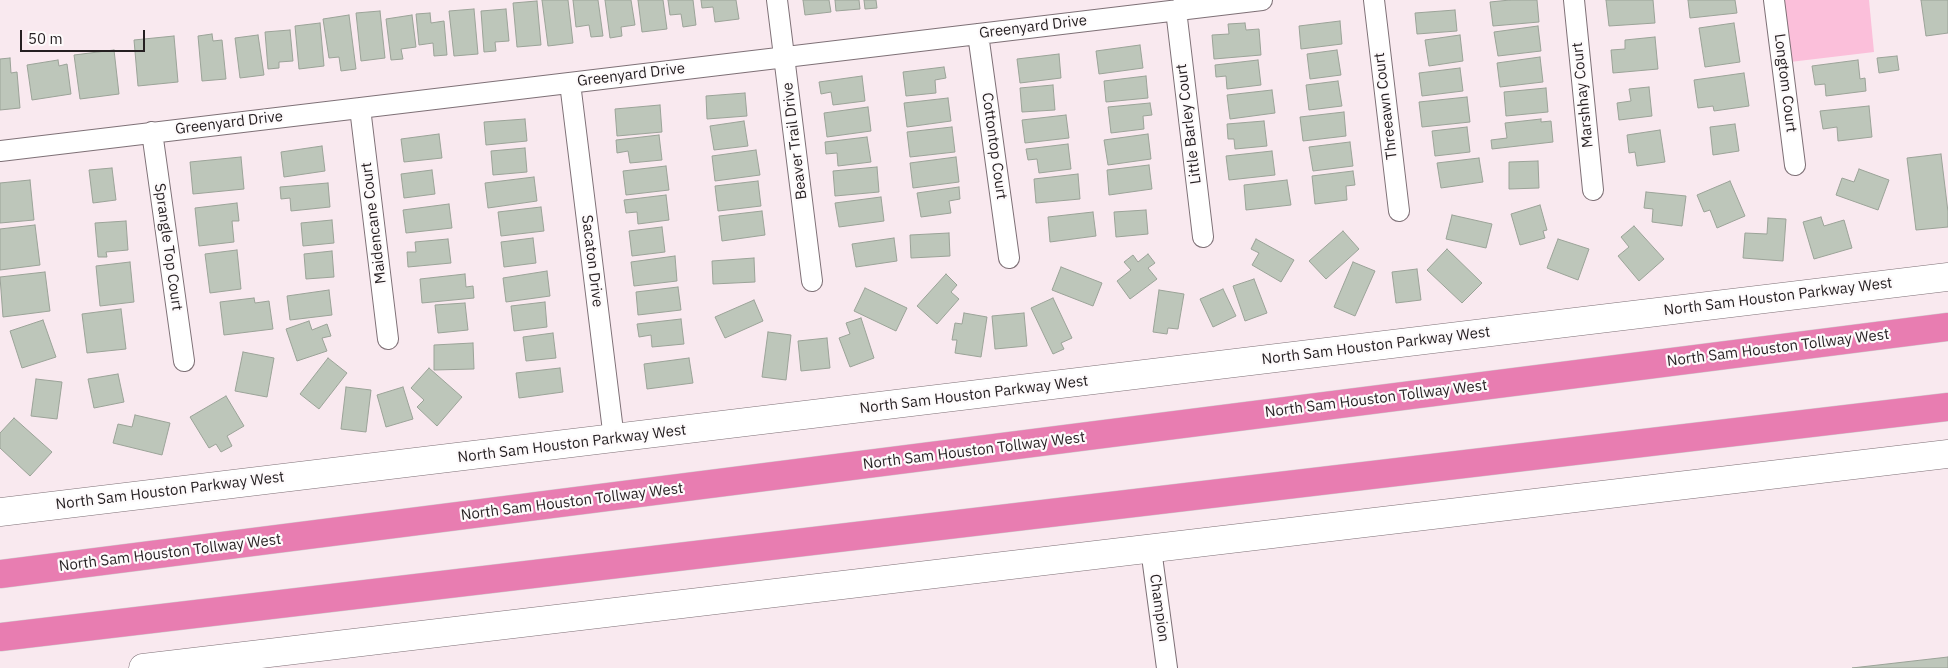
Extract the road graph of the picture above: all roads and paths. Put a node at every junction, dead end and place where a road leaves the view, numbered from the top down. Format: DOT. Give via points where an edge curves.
graph roads {
  1 [pos="777,0"];
  2 [pos="1262,0"];
  3 [pos="1374,0"];
  4 [pos="1574,0"];
  5 [pos="1774,0"];
  6 [pos="1176,10"];
  7 [pos="978,34"];
  8 [pos="784,57"];
  9 [pos="570,83"];
  10 [pos="360,108"];
  11 [pos="152,132"];
  12 [pos="0,151"];
  13 [pos="1795,165"];
  14 [pos="1593,190"];
  15 [pos="1399,211"];
  16 [pos="1202,237"];
  17 [pos="1008,258"];
  18 [pos="1948,277"];
  19 [pos="812,281"];
  20 [pos="1948,327"];
  21 [pos="388,339"];
  22 [pos="184,361"];
  23 [pos="1948,407"];
  24 [pos="614,439"];
  25 [pos="1948,454"];
  26 [pos="0,512"];
  27 [pos="1151,549"];
  28 [pos="0,574"];
  29 [pos="0,637"];
  30 [pos="143,668"];
  31 [pos="1167,668"];
  1 -- 8 [label="street, Beaver Trail Drive"];
  2 -- 6 [label="street, Greenyard Drive"];
  3 -- 15 [label="street, Threeawn Court"];
  4 -- 14 [label="street, Marshhay Court"];
  5 -- 13 [label="street, Longtom Court"];
  6 -- 7 [label="street, Greenyard Drive"];
  6 -- 16 [label="street, Little Barley Court"];
  7 -- 8 [label="street, Greenyard Drive"];
  7 -- 17 [label="street, Cottontop Court"];
  8 -- 9 [label="street, Greenyard Drive"];
  8 -- 19 [label="street, Beaver Trail Drive"];
  9 -- 10 [label="street, Greenyard Drive"];
  9 -- 24 [label="street, Sacaton Drive"];
  10 -- 11 [label="street, Greenyard Drive"];
  10 -- 21 [label="street, Maidencane Court"];
  11 -- 12 [label="street, Greenyard Drive"];
  11 -- 22 [label="street, Sprangle Top Court"];
  18 -- 24 [label="main road, North Sam Houston Parkway West"];
  20 -- 28 [label="highway, North Sam Houston Tollway West"];
  23 -- 29 [label="highway"];
  24 -- 26 [label="main road, North Sam Houston Parkway West"];
  25 -- 27 [label="main road"];
  27 -- 30 [label="main road"];
  27 -- 31 [label="street, Champion"];
}
